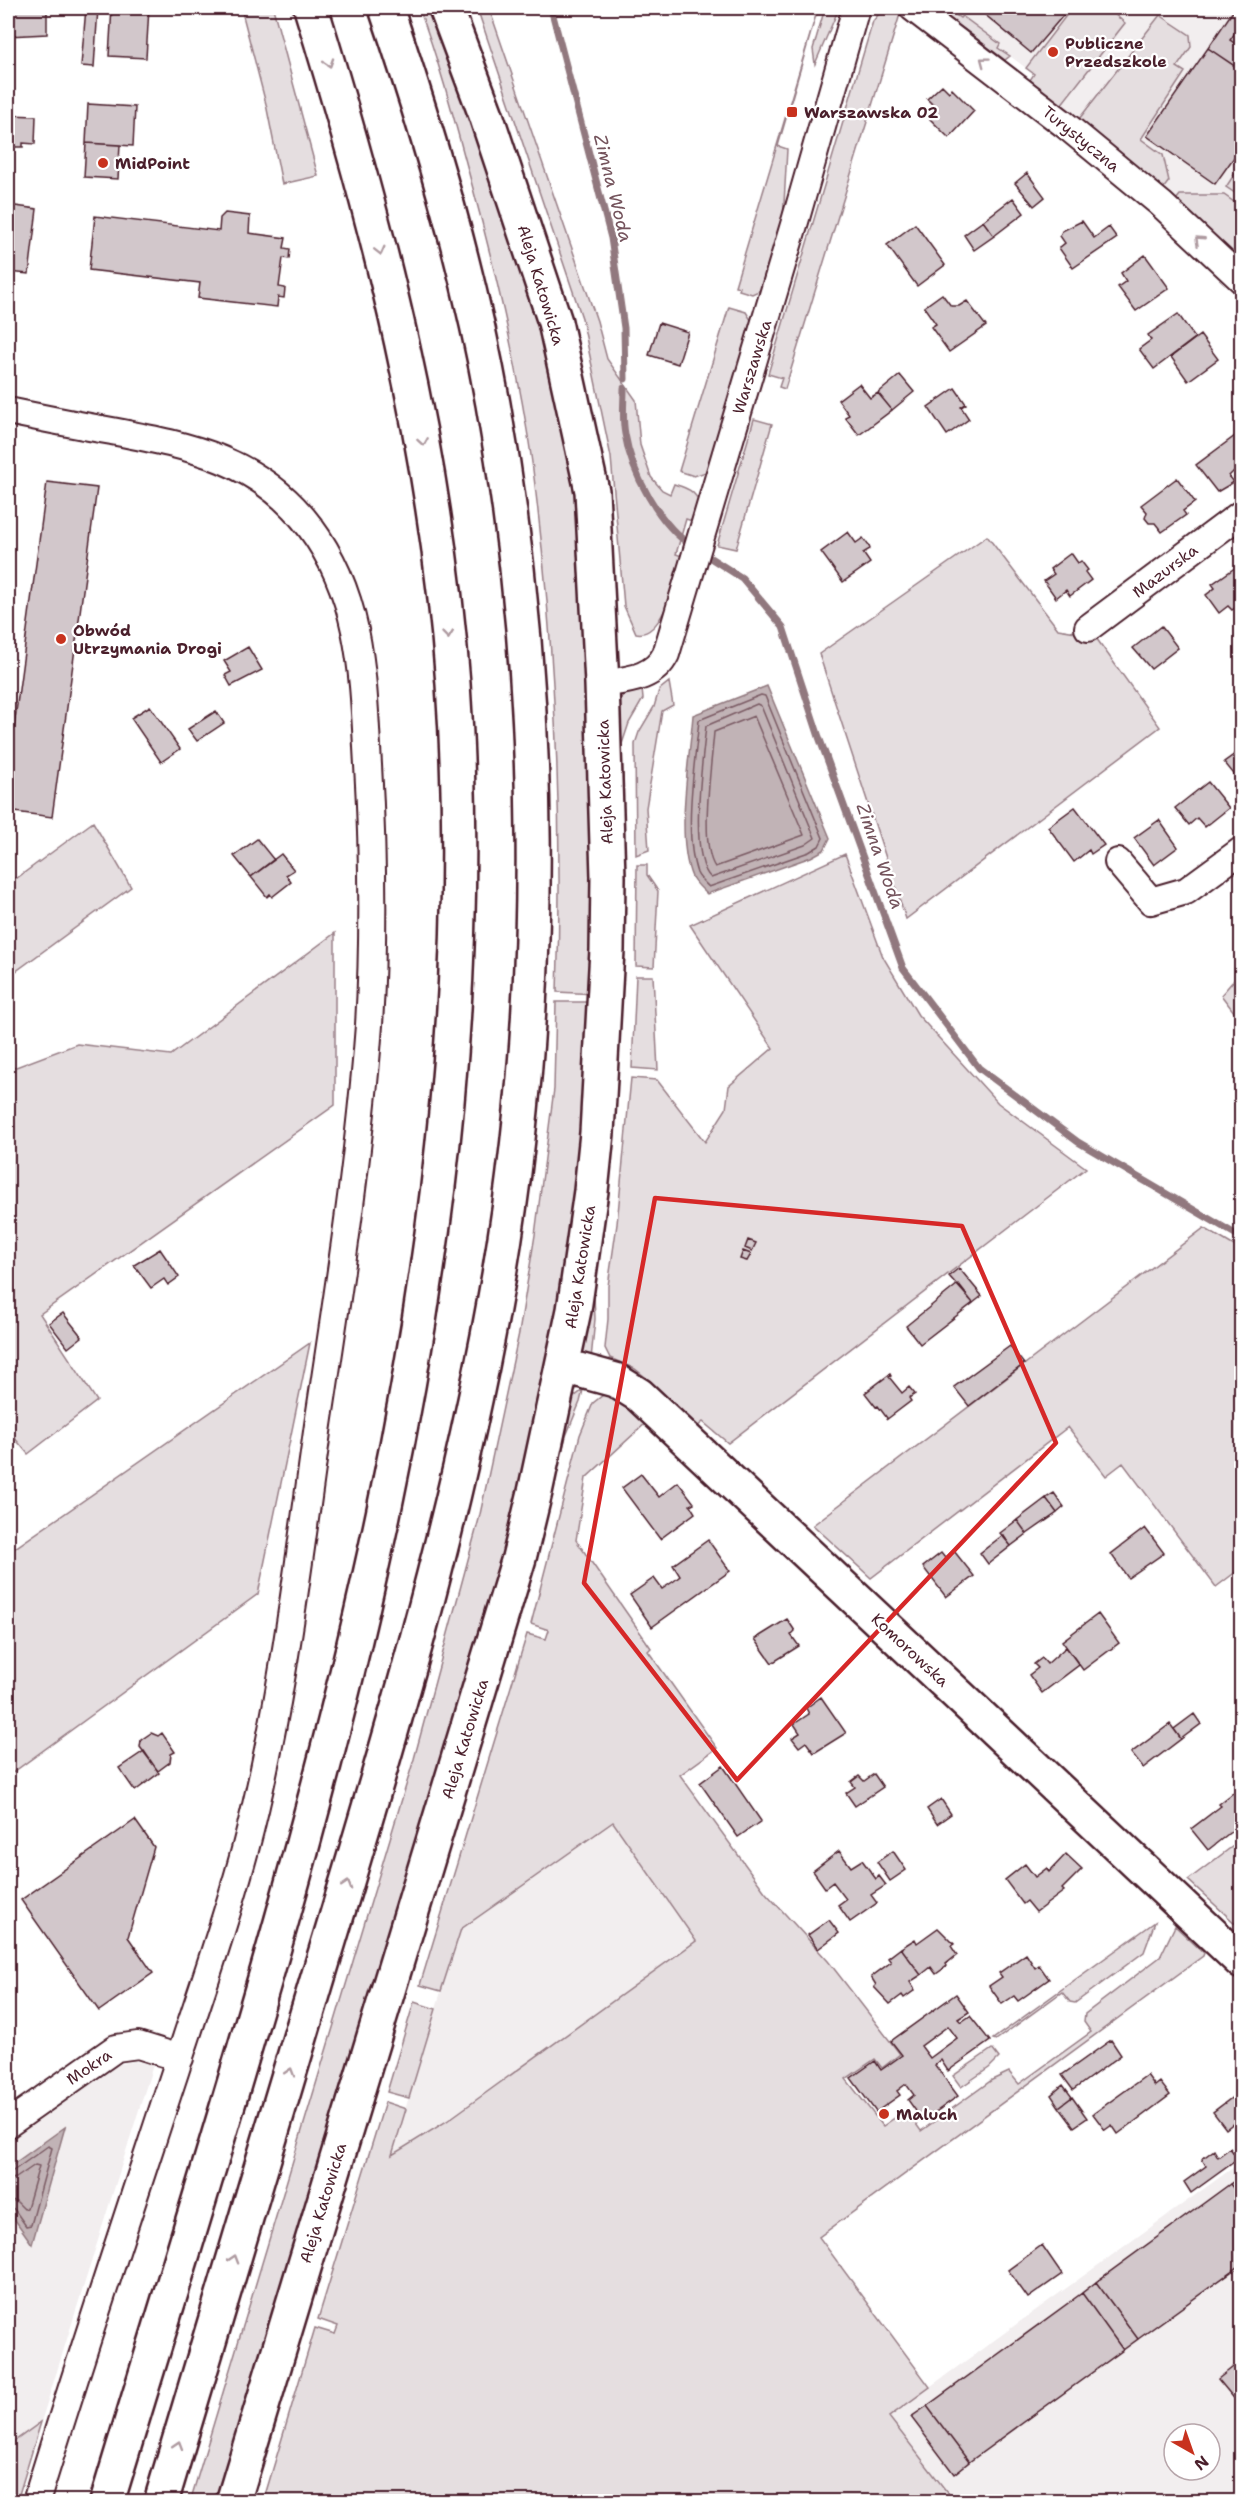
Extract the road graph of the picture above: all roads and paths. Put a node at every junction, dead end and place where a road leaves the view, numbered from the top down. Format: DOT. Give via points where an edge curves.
graph roads {
  1 [pos="311,8"];
  2 [pos="386,8"];
  3 [pos="446,8"];
  4 [pos="856,8"];
  5 [pos="913,8"];
  6 [pos="1242,280"];
  7 [pos="8,411"];
  8 [pos="1242,513"];
  9 [pos="1088,628"];
  10 [pos="602,684"];
  11 [pos="1242,850"];
  12 [pos="1118,862"];
  13 [pos="564,1365"];
  14 [pos="1242,1962"];
  15 [pos="180,2058"];
  16 [pos="8,2124"];
  17 [pos="36,2502"];
  18 [pos="107,2502"];
  19 [pos="161,2502"];
  20 [pos="233,2502"];
  1 -- 18 [label="main road, one-way" via="340,100 400,332 433,509 453,682 457,760 452,1046 405,1403 331,1737 268,1967"];
  19 -- 2 [label="main road, one-way" via="355,1857 435,1571 472,1416 499,1272 526,1041 531,928 530,759 526,674 508,501 472,302 428,136"];
  3 -- 10 [label="main road, Aleja Katowicka" via="555,322 591,491"];
  4 -- 10 [label="street, Warszawska" via="662,662 645,674"];
  6 -- 5 [label="street, Turystyczna, one-way" via="1161,204"];
  7 -- 15 [label="street" via="195,448 263,482 307,523 337,573 350,608 360,669 371,825 372,933 369,1020 352,1190 282,1678 262,1779 228,1911"];
  8 -- 9 [label="street, Mazurska"];
  10 -- 13 [label="main road, Aleja Katowicka" via="608,877 605,1022 591,1191"];
  11 -- 12 [label="street" via="1186,891 1150,901"];
  13 -- 14 [label="main road, Komorowska" via="615,1380 639,1395"];
  13 -- 20 [label="main road, Aleja Katowicka" via="501,1621"];
  15 -- 16 [label="street, Mokra" via="138,2045 116,2048"];
  15 -- 17 [label="street"];
}
